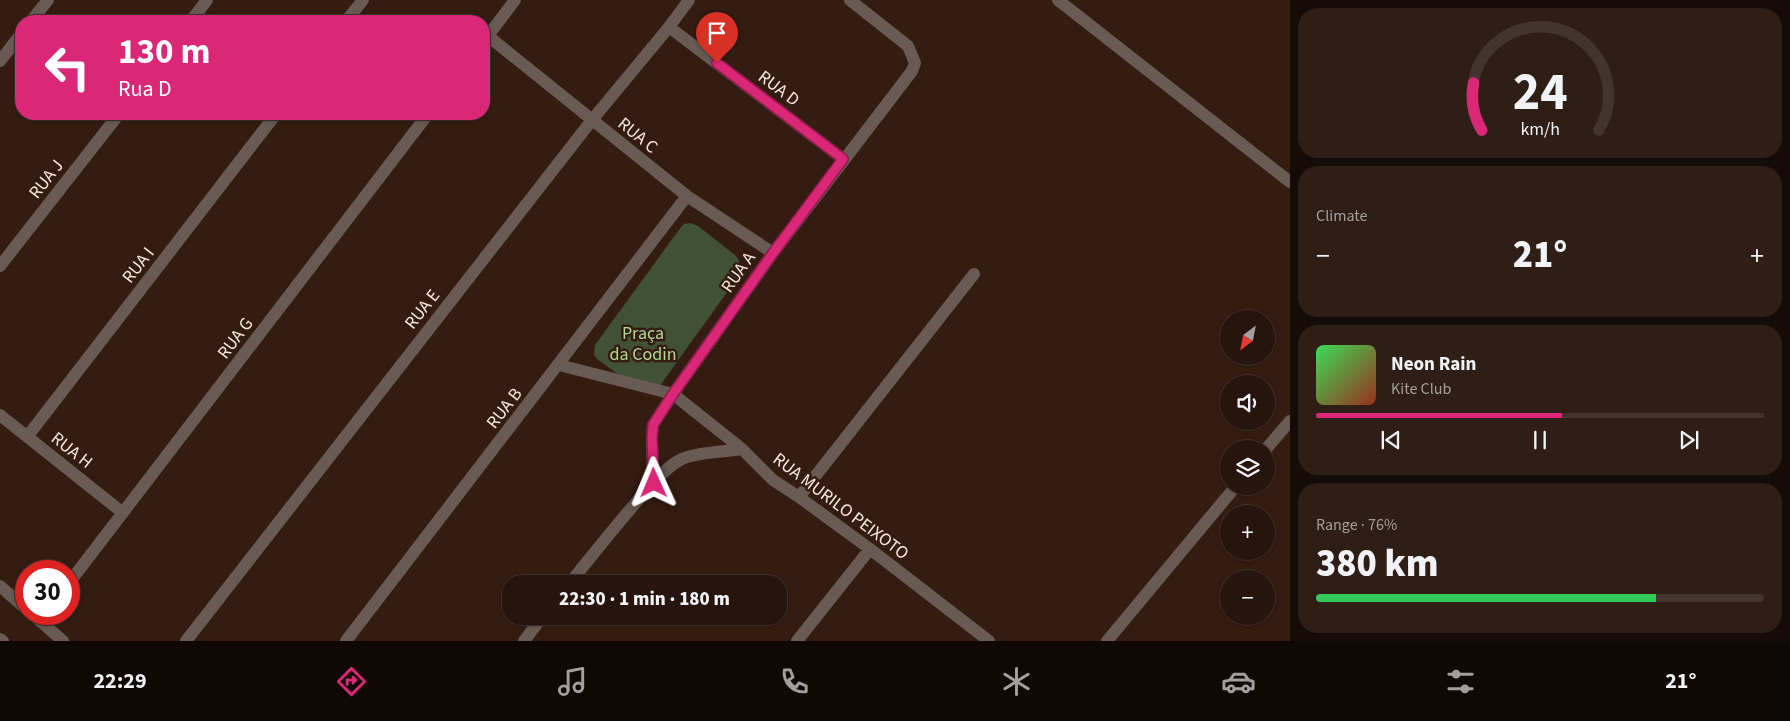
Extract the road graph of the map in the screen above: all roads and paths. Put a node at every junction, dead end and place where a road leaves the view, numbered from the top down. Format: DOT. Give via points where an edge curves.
graph roads {
  1 [pos="48,0"];
  2 [pos="208,0"];
  3 [pos="363,0"];
  4 [pos="515,0"];
  5 [pos="690,0"];
  6 [pos="850,0"];
  7 [pos="1058,0"];
  8 [pos="36,15"];
  9 [pos="196,15"];
  10 [pos="351,15"];
  11 [pos="669,27"];
  12 [pos="490,34"];
  13 [pos="15,42"];
  14 [pos="490,42"];
  15 [pos="0,61"];
  16 [pos="114,120"];
  17 [pos="271,120"];
  18 [pos="423,120"];
  19 [pos="592,120"];
  20 [pos="843,159"];
  21 [pos="1290,182"];
  22 [pos="687,196"];
  23 [pos="773,253"];
  24 [pos="0,266"];
  25 [pos="974,274"];
  26 [pos="559,365"];
  27 [pos="673,394"];
  28 [pos="0,415"];
  29 [pos="1290,421"];
  30 [pos="27,437"];
  31 [pos="1274,440"];
  32 [pos="742,449"];
  33 [pos="654,483"];
  34 [pos="1229,495"];
  35 [pos="799,497"];
  36 [pos="123,513"];
  37 [pos="870,549"];
  38 [pos="80,569"];
  39 [pos="576,575"];
  40 [pos="0,586"];
  41 [pos="15,599"];
  42 [pos="48,625"];
  43 [pos="536,625"];
  44 [pos="63,641"];
  45 [pos="186,641"];
  46 [pos="346,641"];
  47 [pos="524,641"];
  48 [pos="797,641"];
  49 [pos="989,641"];
  50 [pos="1107,641"];
  1 -- 8 [label="street"];
  2 -- 9 [label="street"];
  3 -- 10 [label="street"];
  4 -- 12 [label="street"];
  5 -- 11 [label="street, RUA E"];
  6 -- 20 [label="street, RUA A" via="908,46 915,63"];
  7 -- 21 [label="street"];
  11 -- 19 [label="street, RUA E"];
  11 -- 20 [label="street, RUA D"];
  13 -- 15 [label="street"];
  14 -- 19 [label="street, RUA C"];
  16 -- 24 [label="street, RUA J"];
  17 -- 30 [label="street, RUA I"];
  18 -- 36 [label="street, RUA G"];
  19 -- 22 [label="street, RUA C"];
  19 -- 45 [label="street, RUA E"];
  20 -- 23 [label="street, RUA A"];
  22 -- 23 [label="street, RUA C"];
  22 -- 26 [label="street, RUA B"];
  23 -- 27 [label="street, RUA A"];
  25 -- 35 [label="street"];
  26 -- 27 [label="street, RUA MURILO PEIXOTO"];
  26 -- 46 [label="street, RUA B"];
  27 -- 32 [label="street, RUA MURILO PEIXOTO"];
  27 -- 33 [label="street, RUA A" via="653,425"];
  28 -- 30 [label="street, RUA H"];
  29 -- 31 [label="street"];
  30 -- 36 [label="street, RUA H"];
  32 -- 33 [label="street" via="682,459"];
  32 -- 35 [label="street, RUA MURILO PEIXOTO" via="773,480"];
  33 -- 39 [label="street"];
  34 -- 50 [label="street"];
  35 -- 37 [label="street, RUA MURILO PEIXOTO"];
  36 -- 38 [label="street, RUA G"];
  37 -- 48 [label="street"];
  37 -- 49 [label="street, RUA MURILO PEIXOTO"];
  40 -- 41 [label="street"];
  42 -- 44 [label="street"];
  43 -- 47 [label="street"];
}
